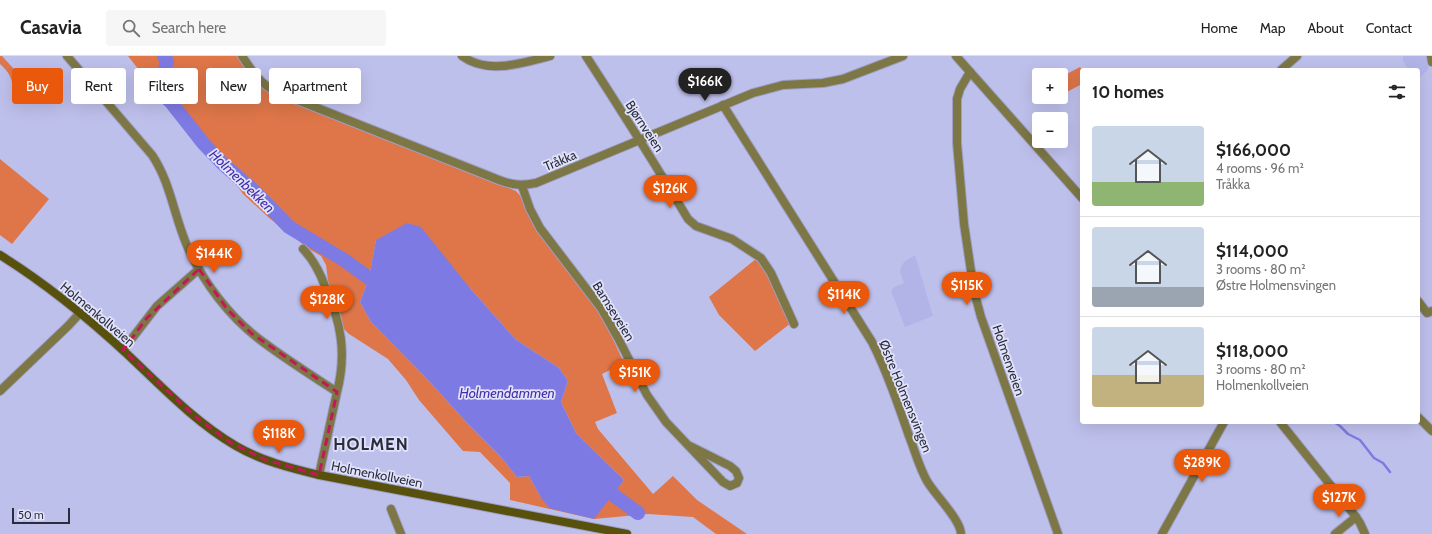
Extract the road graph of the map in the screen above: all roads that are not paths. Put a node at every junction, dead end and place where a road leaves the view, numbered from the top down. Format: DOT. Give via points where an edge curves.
graph roads {
  1 [pos="67,56"];
  2 [pos="242,56"];
  3 [pos="462,56"];
  4 [pos="550,56"];
  5 [pos="586,56"];
  6 [pos="903,56"];
  7 [pos="956,56"];
  8 [pos="1297,56"];
  9 [pos="1431,56"];
  10 [pos="1432,62"];
  11 [pos="1283,68"];
  12 [pos="970,72"];
  13 [pos="723,105"];
  14 [pos="640,139"];
  15 [pos="518,185"];
  16 [pos="1080,196"];
  17 [pos="303,249"];
  18 [pos="0,255"];
  19 [pos="199,269"];
  20 [pos="1420,304"];
  21 [pos="1432,311"];
  22 [pos="80,313"];
  23 [pos="794,324"];
  24 [pos="123,350"];
  25 [pos="0,391"];
  26 [pos="337,392"];
  27 [pos="1420,419"];
  28 [pos="1223,424"];
  29 [pos="1282,424"];
  30 [pos="1432,431"];
  31 [pos="690,446"];
  32 [pos="318,475"];
  33 [pos="391,508"];
  34 [pos="1356,517"];
  35 [pos="616,533"];
  36 [pos="401,534"];
  37 [pos="627,534"];
  38 [pos="961,534"];
  39 [pos="1058,534"];
  40 [pos="1162,534"];
  41 [pos="1335,534"];
  42 [pos="1365,534"];
  1 -- 19 [label="street" via="158,164 167,183 185,242"];
  2 -- 15 [label="street" via="259,80 277,92 499,180"];
  3 -- 4 [label="street" via="476,63 499,67"];
  5 -- 14 [label="street, Bjørnveien"];
  6 -- 13 [label="street, Tråkka" via="843,79 775,86"];
  7 -- 12 [label="street"];
  8 -- 11 [label="street"];
  9 -- 10 [label="street"];
  12 -- 16 [label="street"];
  12 -- 39 [label="street, Holmenveien" via="958,94 957,131 964,224 974,291"];
  13 -- 14 [label="street, Tråkka"];
  13 -- 38 [label="street, Østre Holmensvingen" via="872,342 883,363 927,480 956,520"];
  14 -- 15 [label="street, Tråkka" via="536,183"];
  14 -- 23 [label="street, Bjørnveien" via="691,222 732,239 765,263"];
  15 -- 31 [label="street, Bamseveien" via="540,228 601,308 647,395 666,422"];
  17 -- 26 [label="street" via="318,270 336,315 342,344"];
  18 -- 22 [label="main road, Holmenkollveien" via="41,282"];
  19 -- 24 [label="street" via="158,306"];
  19 -- 26 [label="street" via="227,309 251,333"];
  20 -- 21 [label="street" via="1427,313"];
  22 -- 24 [label="main road, Holmenkollveien"];
  22 -- 25 [label="street"];
  24 -- 32 [label="main road, Holmenkollveien" via="197,418 231,443 266,460"];
  26 -- 32 [label="street"];
  27 -- 30 [label="street"];
  28 -- 40 [label="street"];
  29 -- 34 [label="street"];
  31 -- 31 [label="street, Bamseveien" via="723,482 730,486 737,483 739,478 730,466"];
  32 -- 35 [label="main road, Holmenkollveien"];
  33 -- 36 [label="street"];
  34 -- 41 [label="street"];
  34 -- 42 [label="street"];
  35 -- 37 [label="main road, Holmenkollveien"];
}
